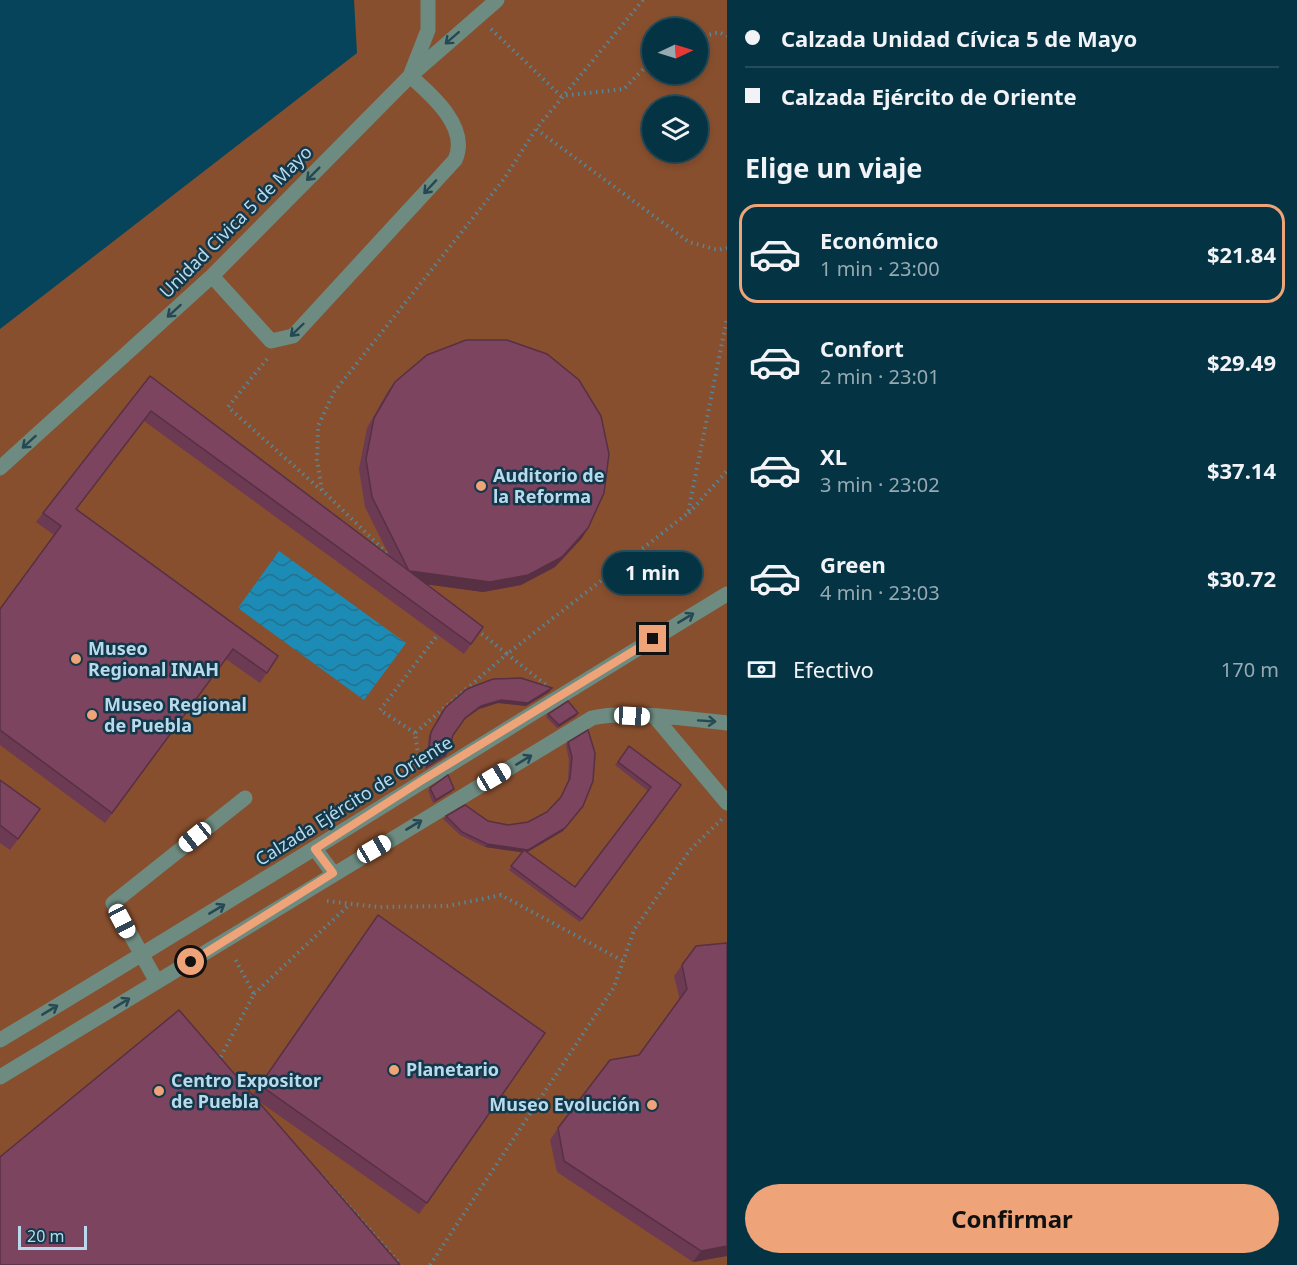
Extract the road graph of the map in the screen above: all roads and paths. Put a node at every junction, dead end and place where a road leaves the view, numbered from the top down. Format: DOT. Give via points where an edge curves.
graph roads {
  1 [pos="428,0"];
  2 [pos="496,0"];
  3 [pos="643,0"];
  4 [pos="477,17"];
  5 [pos="708,35"];
  6 [pos="727,36"];
  7 [pos="642,70"];
  8 [pos="410,76"];
  9 [pos="561,96"];
  10 [pos="536,129"];
  11 [pos="727,248"];
  12 [pos="212,276"];
  13 [pos="727,318"];
  14 [pos="283,341"];
  15 [pos="0,468"];
  16 [pos="727,471"];
  17 [pos="322,490"];
  18 [pos="688,513"];
  19 [pos="373,541"];
  20 [pos="369,547"];
  21 [pos="398,563"];
  22 [pos="727,594"];
  23 [pos="444,628"];
  24 [pos="474,628"];
  25 [pos="507,654"];
  26 [pos="561,695"];
  27 [pos="655,717"];
  28 [pos="727,723"];
  29 [pos="416,733"];
  30 [pos="421,781"];
  31 [pos="245,798"];
  32 [pos="727,803"];
  33 [pos="727,814"];
  34 [pos="315,849"];
  35 [pos="333,873"];
  36 [pos="308,889"];
  37 [pos="350,904"];
  38 [pos="141,956"];
  39 [pos="623,962"];
  40 [pos="239,966"];
  41 [pos="158,982"];
  42 [pos="254,994"];
  43 [pos="0,1040"];
  44 [pos="217,1064"];
  45 [pos="0,1077"];
  46 [pos="316,1170"];
  47 [pos="401,1265"];
  48 [pos="430,1265"];
  1 -- 8 [label="lane" via="428,30"];
  2 -- 4 [label="lane, Unidad Civica 5 de Mayo"];
  3 -- 9 [label="path"];
  4 -- 8 [label="lane, Unidad Civica 5 de Mayo, one-way"];
  4 -- 9 [label="path"];
  5 -- 6 [label="path" via="719,32"];
  7 -- 9 [label="path" via="624,89"];
  8 -- 12 [label="lane, Unidad Civica 5 de Mayo, one-way"];
  8 -- 14 [label="lane, one-way" via="439,100 459,140 455,160 293,336"];
  9 -- 10 [label="path"];
  10 -- 11 [label="path" via="688,242 718,250"];
  10 -- 17 [label="path" via="504,179 334,392 318,426 317,460"];
  12 -- 14 [label="lane" via="272,341"];
  12 -- 15 [label="lane, Unidad Civica 5 de Mayo, one-way"];
  13 -- 18 [label="path"];
  14 -- 17 [label="path" via="228,407"];
  16 -- 18 [label="path"];
  17 -- 19 [label="path"];
  18 -- 25 [label="path"];
  19 -- 20 [label="path"];
  19 -- 21 [label="path"];
  26 -- 22 [label="lane, Calzada Ejército de Oriente, one-way"];
  23 -- 29 [label="path" via="380,710"];
  24 -- 25 [label="path"];
  25 -- 26 [label="path"];
  25 -- 29 [label="path"];
  26 -- 30 [label="lane, Calzada Ejército de Oriente"];
  27 -- 28 [label="lane, one-way"];
  27 -- 32 [label="lane"];
  35 -- 27 [label="lane, one-way" via="592,718"];
  29 -- 30 [label="path"];
  30 -- 34 [label="lane, Calzada Ejército de Oriente"];
  31 -- 38 [label="lane" via="113,903"];
  33 -- 39 [label="path" via="684,859 634,930"];
  34 -- 35 [label="lane"];
  38 -- 34 [label="lane, Calzada Ejército de Oriente, one-way"];
  35 -- 36 [label="lane"];
  36 -- 37 [label="path" via="321,900"];
  36 -- 41 [label="lane"];
  37 -- 39 [label="path" via="448,906 501,895"];
  37 -- 42 [label="path"];
  38 -- 41 [label="lane"];
  43 -- 38 [label="lane, Calzada Ejército de Oriente, one-way"];
  39 -- 48 [label="path" via="614,987"];
  40 -- 42 [label="path"];
  45 -- 41 [label="lane, one-way"];
  42 -- 44 [label="path"];
  46 -- 47 [label="path"];
}
